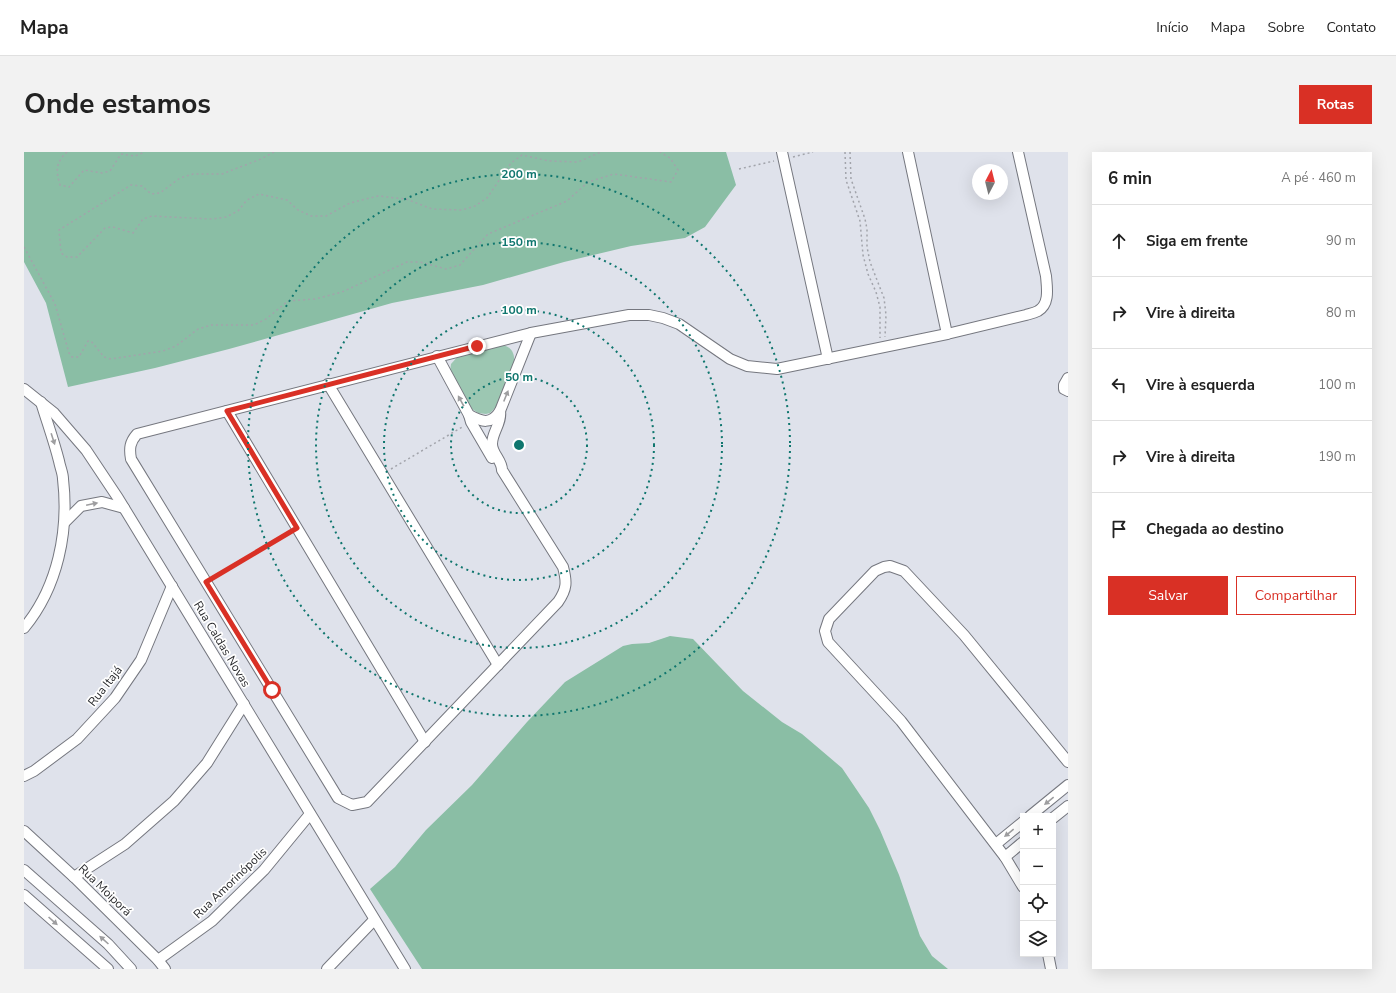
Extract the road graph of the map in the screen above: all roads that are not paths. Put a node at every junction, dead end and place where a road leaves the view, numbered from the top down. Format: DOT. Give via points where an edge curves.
graph roads {
  1 [pos="782,152"];
  2 [pos="908,152"];
  3 [pos="1018,152"];
  4 [pos="532,333"];
  5 [pos="947,334"];
  6 [pos="437,356"];
  7 [pos="828,359"];
  8 [pos="1068,378"];
  9 [pos="328,384"];
  10 [pos="24,389"];
  11 [pos="1068,391"];
  12 [pos="41,402"];
  13 [pos="227,411"];
  14 [pos="500,411"];
  15 [pos="470,418"];
  16 [pos="502,470"];
  17 [pos="124,508"];
  18 [pos="65,522"];
  19 [pos="172,586"];
  20 [pos="24,628"];
  21 [pos="498,665"];
  22 [pos="244,704"];
  23 [pos="425,742"];
  24 [pos="1068,762"];
  25 [pos="24,776"];
  26 [pos="1068,785"];
  27 [pos="1068,806"];
  28 [pos="1034,813"];
  29 [pos="310,814"];
  30 [pos="1056,816"];
  31 [pos="1020,824"];
  32 [pos="24,831"];
  33 [pos="996,844"];
  34 [pos="1020,844"];
  35 [pos="1005,857"];
  36 [pos="24,870"];
  37 [pos="74,877"];
  38 [pos="1022,885"];
  39 [pos="24,895"];
  40 [pos="374,920"];
  41 [pos="120,956"];
  42 [pos="1049,957"];
  43 [pos="158,960"];
  44 [pos="107,968"];
  45 [pos="131,969"];
  46 [pos="165,969"];
  47 [pos="327,969"];
  48 [pos="405,969"];
  49 [pos="1051,969"];
  1 -- 7 [label="street"];
  2 -- 5 [label="street"];
  3 -- 5 [label="street" via="1046,276 1045,304 1038,311 1026,315"];
  4 -- 6 [label="street"];
  4 -- 7 [label="street" via="629,315 649,315 679,324 730,359 747,366 777,369"];
  14 -- 4 [label="street, one-way"];
  5 -- 7 [label="street"];
  6 -- 9 [label="street"];
  15 -- 6 [label="street, one-way"];
  8 -- 11 [label="street" via="1064,385 1064,389"];
  9 -- 13 [label="street"];
  9 -- 21 [label="street"];
  10 -- 12 [label="street, Rua Caldas Novas"];
  12 -- 17 [label="street, Rua Caldas Novas" via="86,450"];
  12 -- 18 [label="street, one-way" via="63,478"];
  13 -- 23 [label="street"];
  13 -- 23 [label="street" via="137,434 130,442 131,458 338,798 352,805 367,802"];
  14 -- 15 [label="street" via="489,421"];
  14 -- 16 [label="street" via="501,417 492,448"];
  15 -- 16 [label="street" via="498,468"];
  16 -- 21 [label="street" via="563,566 566,580 564,592 558,602"];
  18 -- 17 [label="street, one-way" via="81,506 102,502"];
  17 -- 19 [label="street, Rua Caldas Novas"];
  18 -- 20 [label="street" via="56,570 35,615"];
  19 -- 22 [label="street, Rua Caldas Novas"];
  19 -- 25 [label="street, Rua Itajá" via="141,660 115,698 77,739"];
  21 -- 23 [label="street"];
  22 -- 29 [label="street, Rua Caldas Novas"];
  22 -- 37 [label="street" via="207,763 174,801 125,844"];
  24 -- 33 [label="street" via="964,635 904,571 890,566 875,570 829,619 825,631 828,642 901,721"];
  26 -- 28 [label="street, one-way"];
  27 -- 30 [label="street"];
  29 -- 40 [label="street, Rua Caldas Novas"];
  29 -- 43 [label="street, Rua Amorinópolis" via="264,870 212,921"];
  31 -- 33 [label="street, one-way"];
  32 -- 37 [label="street, Rua Moiporá"];
  33 -- 35 [label="street"];
  34 -- 35 [label="street"];
  35 -- 38 [label="street"];
  41 -- 36 [label="street, one-way"];
  37 -- 43 [label="street, Rua Moiporá"];
  39 -- 44 [label="street, one-way"];
  40 -- 47 [label="street"];
  40 -- 48 [label="street, Rua Caldas Novas"];
  41 -- 44 [label="street"];
  41 -- 45 [label="street"];
  42 -- 49 [label="street"];
  43 -- 46 [label="street, Rua Moiporá"];
}
